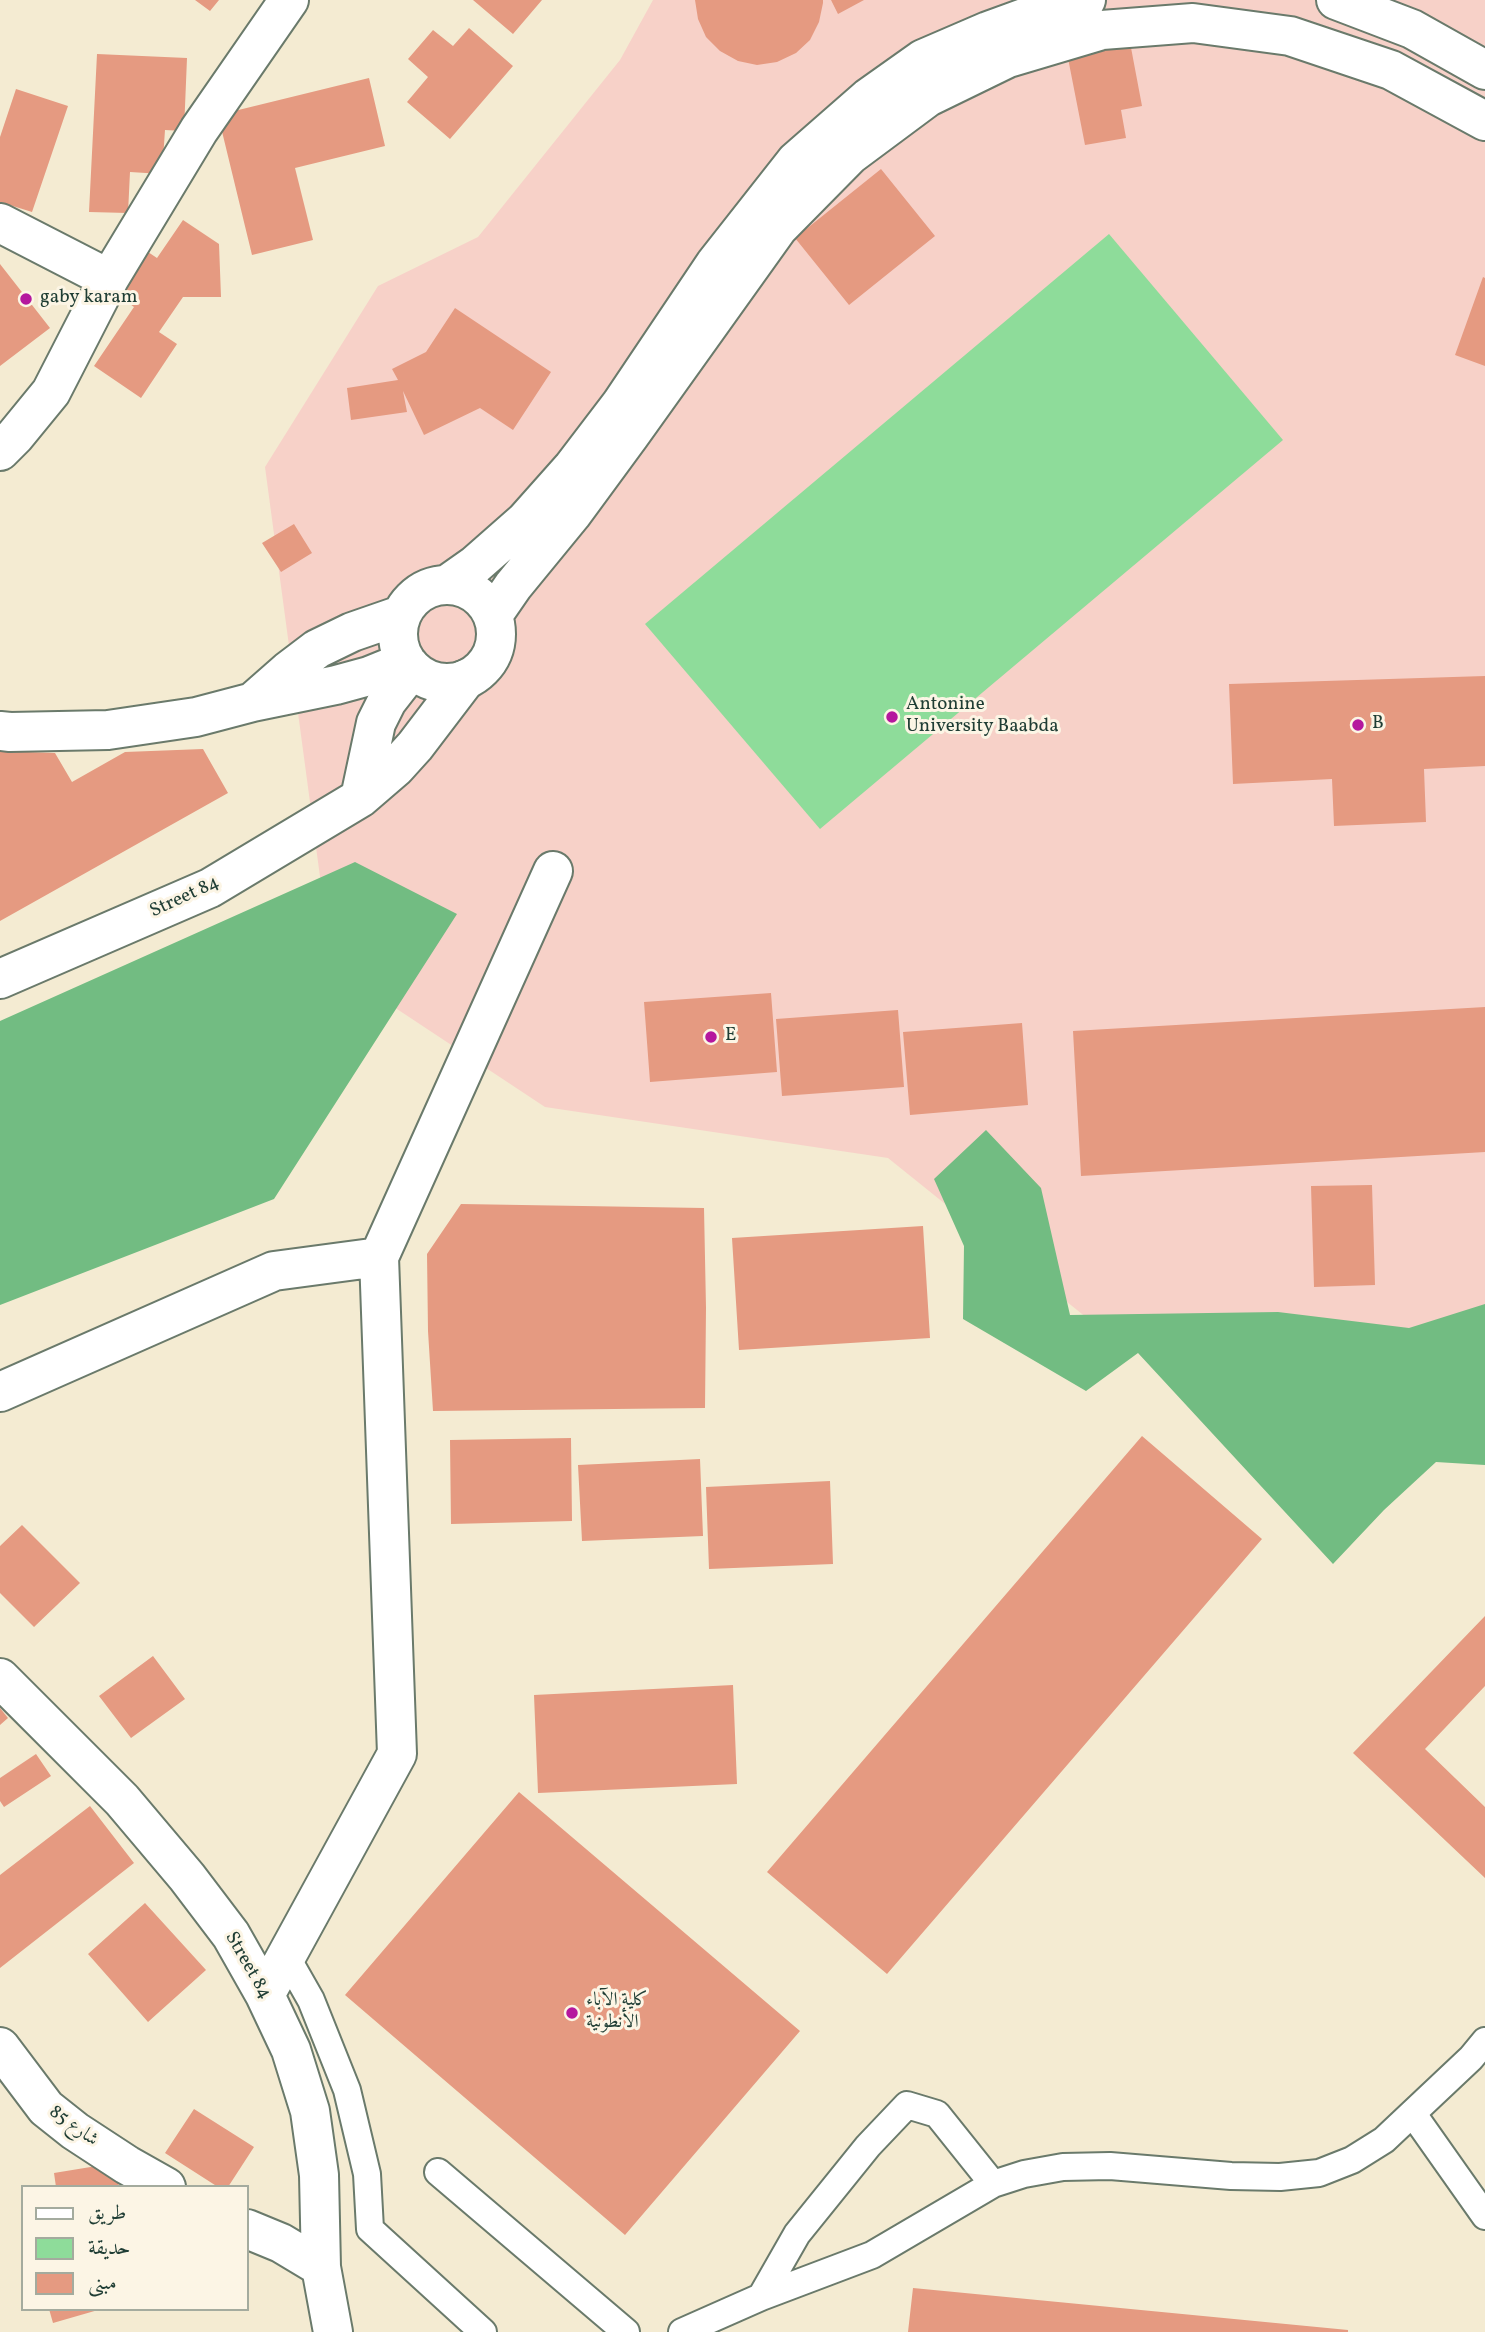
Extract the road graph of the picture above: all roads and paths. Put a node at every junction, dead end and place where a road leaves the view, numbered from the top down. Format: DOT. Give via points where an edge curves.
graph roads {
  1 [pos="289,0"];
  2 [pos="1086,0"];
  3 [pos="1336,0"];
  4 [pos="1412,29"];
  5 [pos="1485,69"];
  6 [pos="1391,70"];
  7 [pos="1485,121"];
  8 [pos="0,223"];
  9 [pos="108,279"];
  10 [pos="0,451"];
  11 [pos="448,584"];
  12 [pos="401,615"];
  13 [pos="493,615"];
  14 [pos="409,665"];
  15 [pos="466,679"];
  16 [pos="253,702"];
  17 [pos="0,730"];
  18 [pos="360,798"];
  19 [pos="553,872"];
  20 [pos="0,979"];
  21 [pos="379,1257"];
  22 [pos="0,1392"];
  23 [pos="0,1678"];
  24 [pos="286,1956"];
  25 [pos="265,1995"];
  26 [pos="1485,2041"];
  27 [pos="0,2047"];
  28 [pos="1413,2114"];
  29 [pos="438,2172"];
  30 [pos="993,2184"];
  31 [pos="163,2185"];
  32 [pos="1485,2216"];
  33 [pos="248,2229"];
  34 [pos="321,2267"];
  35 [pos="761,2297"];
  36 [pos="332,2332"];
  37 [pos="483,2332"];
  38 [pos="626,2332"];
  39 [pos="682,2332"];
  1 -- 9 [label="street" via="200,130"];
  2 -- 11 [label="street" via="988,30 923,59 868,98 796,161 715,264 573,467 509,536"];
  3 -- 4 [label="street"];
  4 -- 5 [label="street"];
  4 -- 6 [label="street"];
  6 -- 7 [label="street"];
  6 -- 13 [label="street" via="1290,36 1193,23 1102,30 1008,58 928,97 850,155 778,228 631,435"];
  8 -- 9 [label="street"];
  9 -- 10 [label="street" via="51,392"];
  11 -- 12 [label="street" via="420,593"];
  11 -- 13 [label="street" via="466,588 482,599"];
  12 -- 14 [label="street" via="398,640"];
  12 -- 16 [label="street" via="317,649"];
  13 -- 15 [label="street" via="492,653 482,669"];
  14 -- 15 [label="street" via="428,679 447,683"];
  14 -- 16 [label="street"];
  14 -- 18 [label="street" via="376,723"];
  15 -- 18 [label="street, Street 84" via="409,753"];
  16 -- 17 [label="street" via="197,717 108,730"];
  18 -- 20 [label="street, Street 84" via="210,888"];
  19 -- 21 [label="street"];
  21 -- 22 [label="street" via="274,1270"];
  21 -- 24 [label="street" via="397,1754"];
  23 -- 25 [label="street, Street 84" via="122,1800 171,1858 231,1935"];
  24 -- 25 [label="street"];
  24 -- 37 [label="lane" via="311,2000 347,2090 367,2174 370,2229"];
  25 -- 34 [label="street, Street 84" via="291,2050 310,2111 319,2175"];
  26 -- 28 [label="lane"];
  27 -- 31 [label="street, شارع 85" via="46,2108"];
  28 -- 30 [label="lane" via="1363,2154 1319,2173 1231,2176 1110,2166 1063,2167"];
  28 -- 32 [label="lane"];
  29 -- 38 [label="lane"];
  30 -- 35 [label="lane" via="872,2255"];
  30 -- 35 [label="lane" via="937,2114 907,2105 797,2234"];
  33 -- 34 [label="street"];
  34 -- 36 [label="street, Street 84"];
  35 -- 39 [label="lane"];
}
